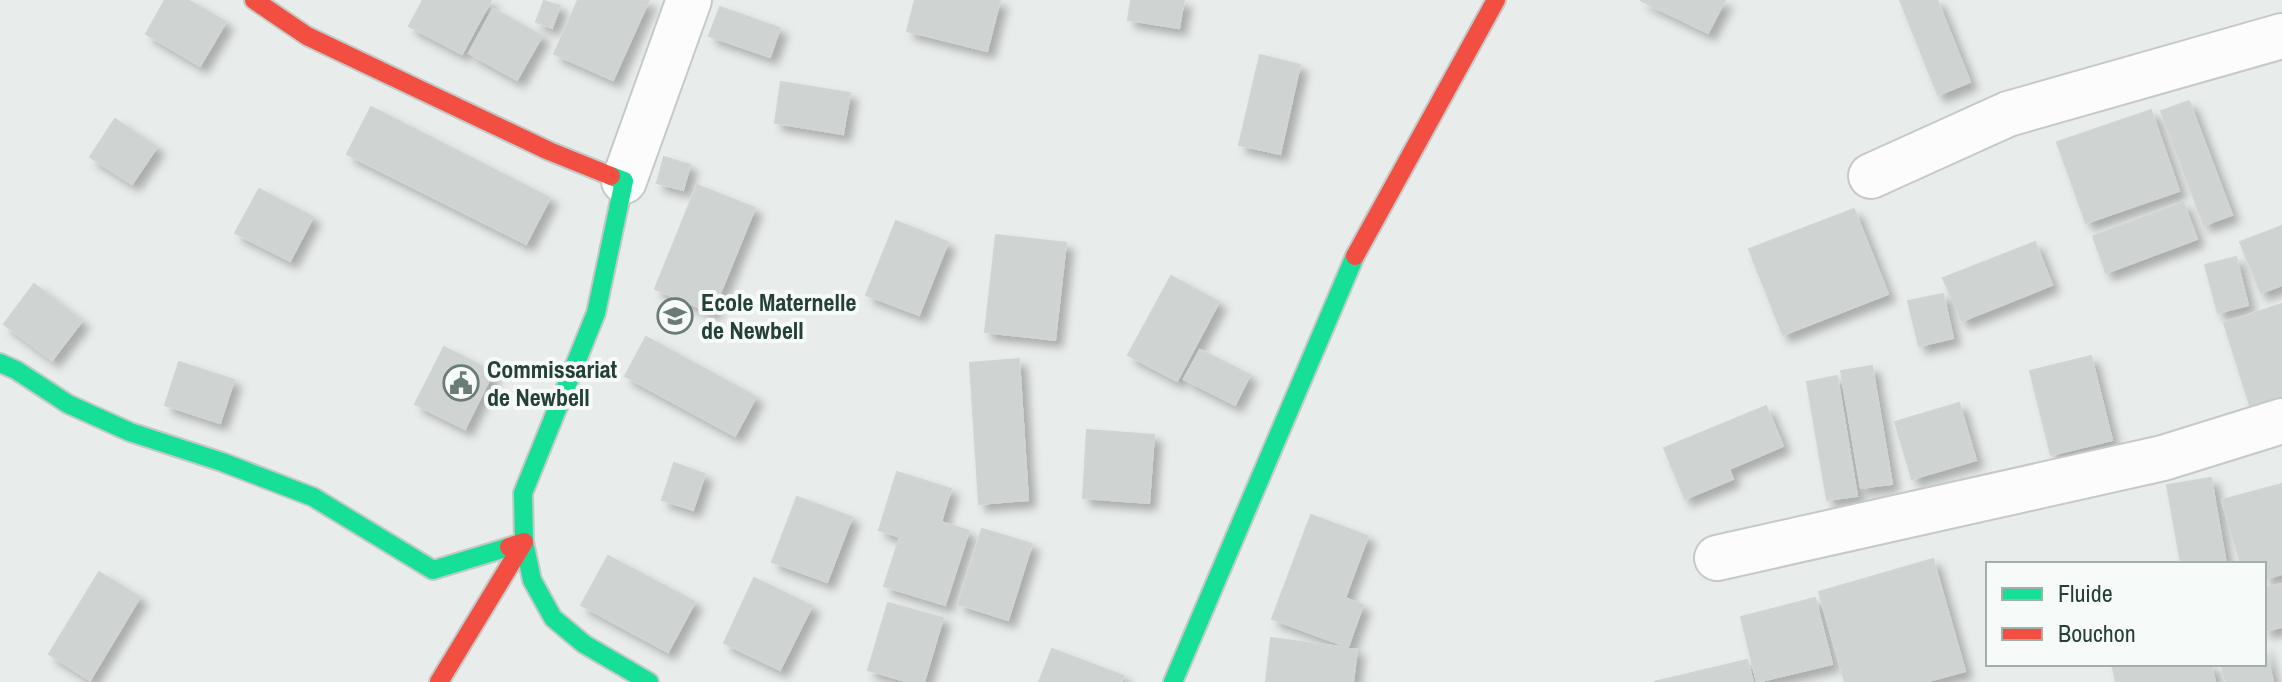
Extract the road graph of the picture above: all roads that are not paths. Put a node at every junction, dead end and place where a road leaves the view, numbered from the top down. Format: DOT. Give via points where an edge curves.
graph roads {
  1 [pos="254,0"];
  2 [pos="689,0"];
  3 [pos="1496,0"];
  4 [pos="2282,36"];
  5 [pos="1871,176"];
  6 [pos="624,181"];
  7 [pos="0,363"];
  8 [pos="2282,421"];
  9 [pos="524,542"];
  10 [pos="1717,558"];
  11 [pos="439,682"];
  12 [pos="649,682"];
  13 [pos="1173,682"];
  1 -- 6 [label="street" via="307,36"];
  2 -- 6 [label="street"];
  3 -- 13 [label="street" via="1347,270"];
  4 -- 5 [label="street" via="2008,114"];
  6 -- 9 [label="street" via="596,313 523,493"];
  7 -- 9 [label="street" via="68,404 130,432 313,497 433,570"];
  8 -- 10 [label="street" via="2163,458"];
  9 -- 11 [label="street"];
  9 -- 12 [label="street" via="532,580 553,618 584,644"];
}
